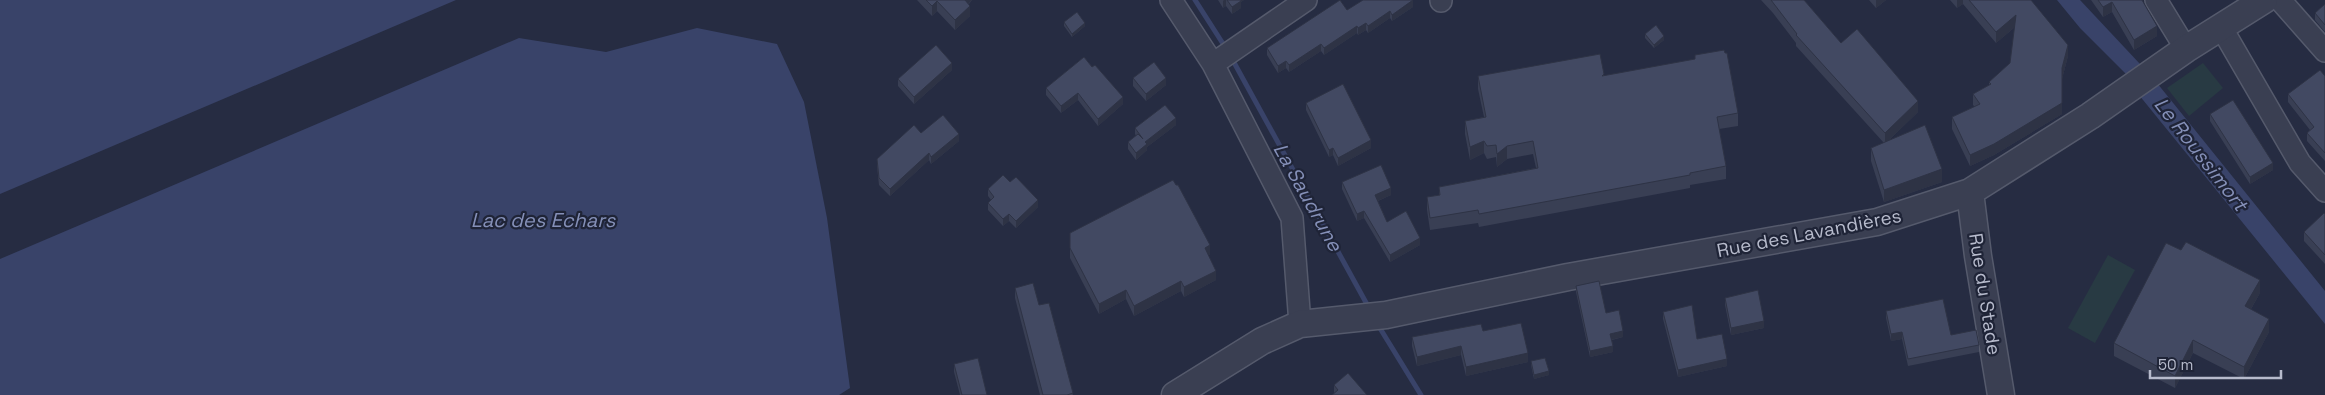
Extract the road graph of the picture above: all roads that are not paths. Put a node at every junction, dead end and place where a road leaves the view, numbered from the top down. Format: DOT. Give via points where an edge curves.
graph roads {
  1 [pos="1171,0"];
  2 [pos="2156,0"];
  3 [pos="2264,0"];
  4 [pos="2280,0"];
  5 [pos="1298,2"];
  6 [pos="2221,28"];
  7 [pos="2186,49"];
  8 [pos="2325,51"];
  9 [pos="1213,64"];
  10 [pos="2325,191"];
  11 [pos="1970,192"];
  12 [pos="1300,324"];
  13 [pos="1175,395"];
  14 [pos="2002,395"];
  1 -- 9 [label="street"];
  2 -- 7 [label="street"];
  3 -- 6 [label="street, Rue des Lavandières"];
  4 -- 8 [label="street"];
  5 -- 9 [label="street"];
  6 -- 7 [label="street, Rue des Lavandières"];
  6 -- 10 [label="street" via="2300,164"];
  7 -- 11 [label="street, Rue des Lavandières" via="2090,116"];
  9 -- 12 [label="street" via="1292,218"];
  11 -- 12 [label="street, Rue des Lavandières" via="1878,222 1568,277 1393,313"];
  11 -- 14 [label="street, Rue du Stade"];
  12 -- 13 [label="street, Rue des Lavandières" via="1262,340"];
}
